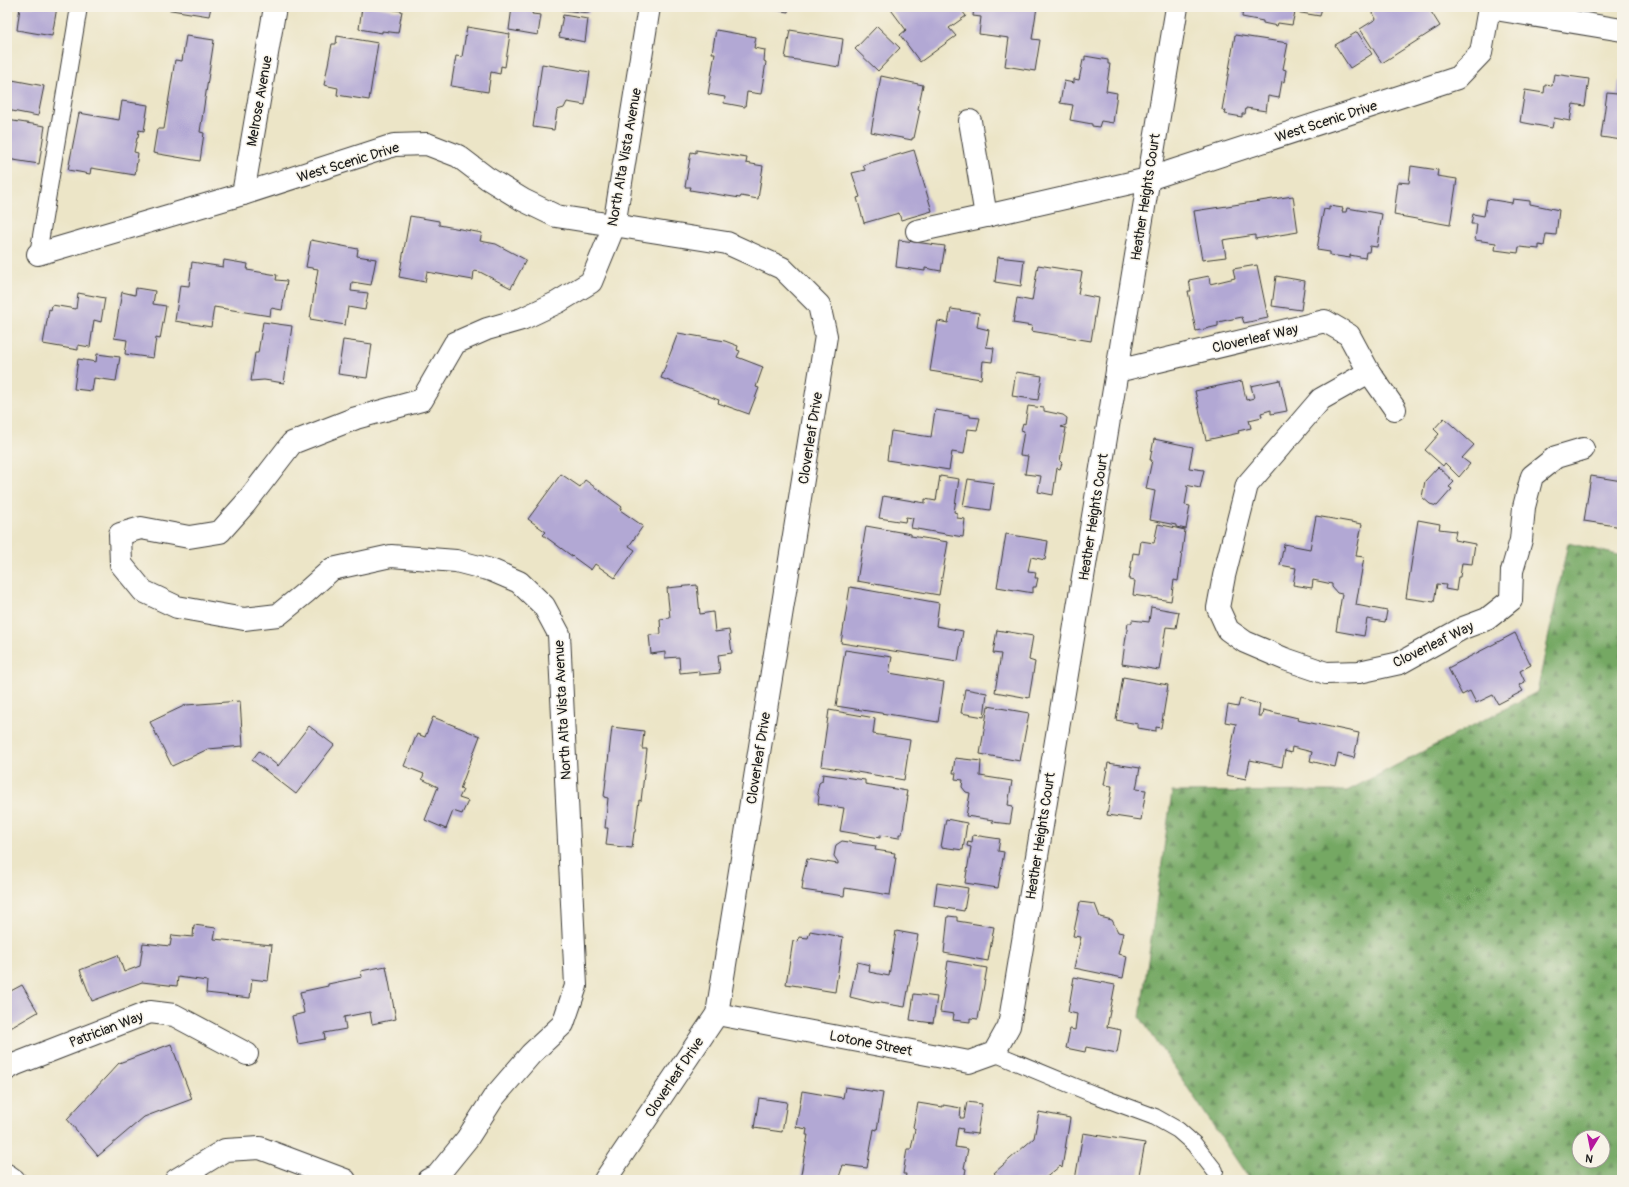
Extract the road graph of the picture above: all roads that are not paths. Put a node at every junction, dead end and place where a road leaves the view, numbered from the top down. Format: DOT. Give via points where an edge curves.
graph roads {
  1 [pos="79,7"];
  2 [pos="275,7"];
  3 [pos="649,7"];
  4 [pos="1177,7"];
  5 [pos="1489,8"];
  6 [pos="1622,30"];
  7 [pos="970,121"];
  8 [pos="1148,179"];
  9 [pos="243,194"];
  10 [pos="986,216"];
  11 [pos="614,226"];
  12 [pos="918,231"];
  13 [pos="38,254"];
  14 [pos="819,304"];
  15 [pos="1117,371"];
  16 [pos="1369,372"];
  17 [pos="1395,409"];
  18 [pos="1584,449"];
  19 [pos="716,1014"];
  20 [pos="994,1053"];
  21 [pos="247,1054"];
  22 [pos="7,1069"];
  23 [pos="1215,1171"];
  24 [pos="7,1175"];
  25 [pos="14,1180"];
  26 [pos="176,1180"];
  27 [pos="345,1180"];
  28 [pos="428,1180"];
  29 [pos="604,1180"];
  1 -- 13 [label="lane"];
  2 -- 9 [label="street, Melrose Avenue"];
  3 -- 11 [label="street, North Alta Vista Avenue"];
  4 -- 8 [label="street, Heather Heights Court"];
  5 -- 6 [label="street, West Scenic Drive"];
  5 -- 8 [label="street, West Scenic Drive" via="1481,53 1457,78"];
  7 -- 10 [label="street"];
  8 -- 10 [label="street, West Scenic Drive"];
  8 -- 15 [label="street, Heather Heights Court"];
  9 -- 11 [label="street, West Scenic Drive" via="394,145 427,144 458,156 487,178 556,216"];
  9 -- 13 [label="street, West Scenic Drive"];
  10 -- 12 [label="street, West Scenic Drive"];
  11 -- 14 [label="street, West Scenic Drive" via="727,242 782,268"];
  11 -- 28 [label="street, North Alta Vista Avenue" via="591,282 558,302 522,319 487,329 455,343 422,400 356,418 292,443 220,532 189,537 141,528 120,534 122,564 143,591 177,607 244,619 278,615 332,569 391,556 456,561 491,570 519,582 544,606 559,634 576,986 563,1024 531,1054 494,1097 467,1139 437,1176"];
  14 -- 19 [label="street, Cloverleaf Drive" via="826,336"];
  15 -- 16 [label="street, Cloverleaf Way" via="1325,321 1349,335"];
  15 -- 20 [label="street, Heather Heights Court" via="1009,1026"];
  16 -- 17 [label="street, Cloverleaf Way"];
  16 -- 18 [label="street, Cloverleaf Way" via="1321,399 1247,485 1218,608 1228,630 1245,642 1285,659 1326,673 1359,672 1400,663 1462,628 1487,619 1510,600 1512,571 1521,540 1524,507 1532,476 1556,457"];
  19 -- 20 [label="street, Lotone Street" via="969,1062"];
  19 -- 29 [label="street, Cloverleaf Drive"];
  20 -- 23 [label="lane" via="1155,1117 1178,1130 1194,1144"];
  21 -- 22 [label="street, Patrician Way" via="174,1015 150,1012"];
  24 -- 25 [label="street"];
  26 -- 27 [label="street" via="225,1150 260,1148"];
}
